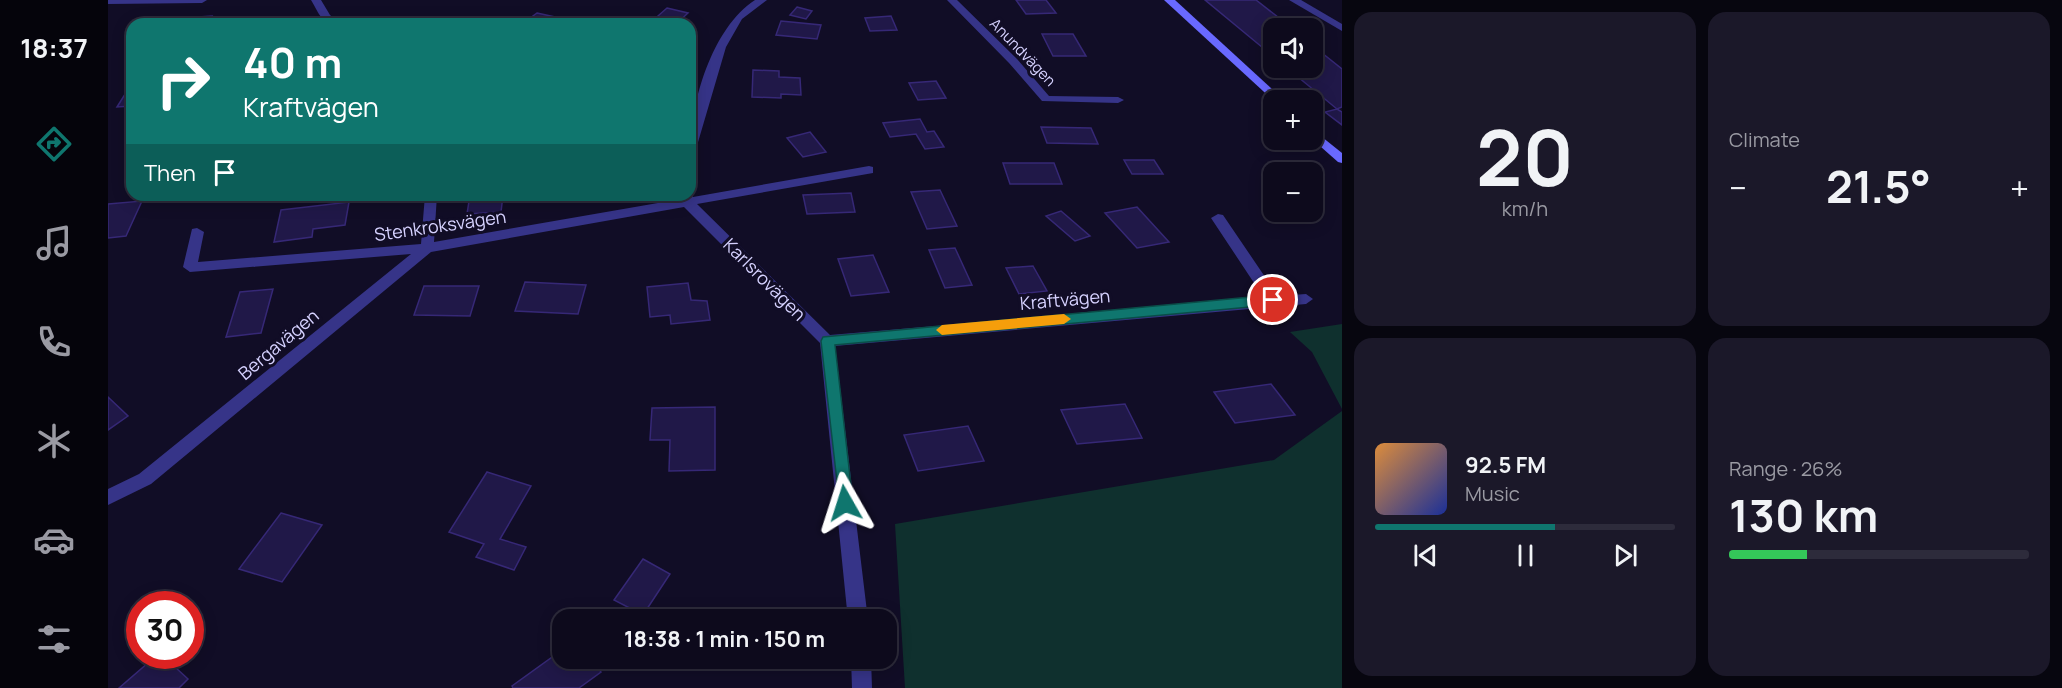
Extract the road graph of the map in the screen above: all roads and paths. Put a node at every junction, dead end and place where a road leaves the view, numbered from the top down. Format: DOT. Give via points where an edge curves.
graph roads {
  1 [pos="202,0"];
  2 [pos="316,0"];
  3 [pos="762,0"];
  4 [pos="952,0"];
  5 [pos="1169,0"];
  6 [pos="1294,0"];
  7 [pos="108,1"];
  8 [pos="327,18"];
  9 [pos="1342,28"];
  10 [pos="1268,90"];
  11 [pos="1119,100"];
  12 [pos="696,128"];
  13 [pos="1323,142"];
  14 [pos="1342,159"];
  15 [pos="869,170"];
  16 [pos="696,198"];
  17 [pos="431,201"];
  18 [pos="677,201"];
  19 [pos="690,201"];
  20 [pos="1218,218"];
  21 [pos="197,232"];
  22 [pos="428,248"];
  23 [pos="1306,299"];
  24 [pos="1273,300"];
  25 [pos="827,341"];
  26 [pos="108,497"];
  27 [pos="857,609"];
  28 [pos="861,669"];
  29 [pos="862,688"];
  1 -- 7 [label="street"];
  2 -- 8 [label="street"];
  3 -- 12 [label="street" via="740,16 725,39"];
  4 -- 11 [label="street, Anundvägen" via="1046,99"];
  5 -- 10 [label="street"];
  6 -- 9 [label="street"];
  13 -- 14 [label="street"];
  15 -- 16 [label="street, Stenkroksvägen"];
  17 -- 22 [label="street"];
  18 -- 22 [label="street, Stenkroksvägen"];
  19 -- 25 [label="street, Karlsrovägen"];
  20 -- 24 [label="street"];
  21 -- 22 [label="street, Stenkroksvägen" via="190,267"];
  22 -- 26 [label="street, Bergavägen" via="145,479"];
  23 -- 24 [label="street, Kraftvägen"];
  24 -- 25 [label="street, Kraftvägen"];
  25 -- 27 [label="street"];
  28 -- 29 [label="street"];
}
